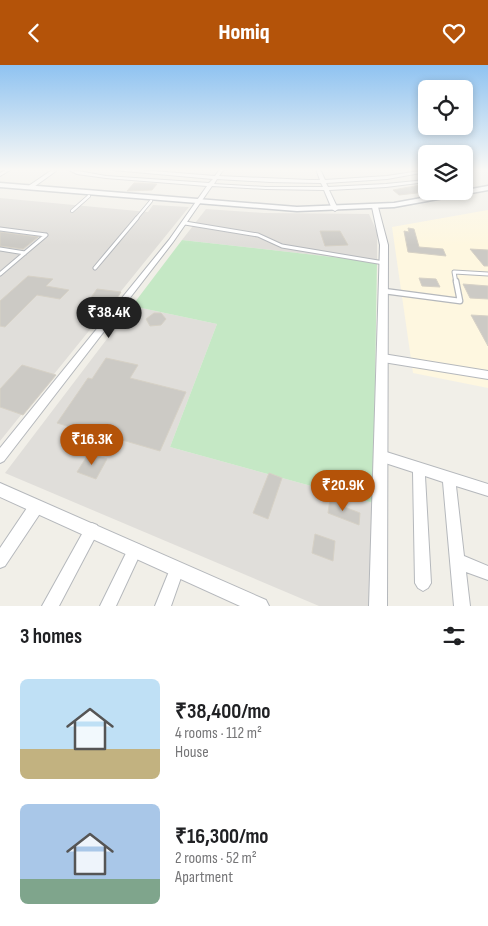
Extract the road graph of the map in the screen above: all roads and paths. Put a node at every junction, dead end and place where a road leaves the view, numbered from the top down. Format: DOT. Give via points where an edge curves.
graph roads {
  1 [pos="64,194"];
  2 [pos="96,194"];
  3 [pos="206,194"];
  4 [pos="329,194"];
  5 [pos="457,194"];
  6 [pos="487,194"];
  7 [pos="88,197"];
  8 [pos="200,204"];
  9 [pos="148,205"];
  10 [pos="335,209"];
  11 [pos="375,209"];
  12 [pos="72,211"];
  13 [pos="185,223"];
  14 [pos="0,229"];
  15 [pos="0,249"];
  16 [pos="25,253"];
  17 [pos="384,263"];
  18 [pos="96,268"];
  19 [pos="0,274"];
  20 [pos="488,274"];
  21 [pos="384,291"];
  22 [pos="383,357"];
  23 [pos="488,375"];
  24 [pos="380,456"];
  25 [pos="0,457"];
  26 [pos="419,469"];
  27 [pos="449,478"];
  28 [pos="0,490"];
  29 [pos="488,490"];
  30 [pos="36,507"];
  31 [pos="92,531"];
  32 [pos="135,550"];
  33 [pos="0,561"];
  34 [pos="458,561"];
  35 [pos="177,569"];
  36 [pos="488,573"];
  37 [pos="423,583"];
  38 [pos="250,604"];
  39 [pos="50,606"];
  40 [pos="108,606"];
  41 [pos="163,606"];
  42 [pos="378,606"];
  43 [pos="462,606"];
  1 -- 7 [label="main road"];
  2 -- 8 [label="main road"];
  3 -- 8 [label="street"];
  4 -- 10 [label="street"];
  5 -- 11 [label="main road"];
  6 -- 11 [label="main road" via="420,206"];
  7 -- 9 [label="main road"];
  7 -- 12 [label="lane"];
  8 -- 9 [label="main road"];
  8 -- 10 [label="main road"];
  8 -- 11 [label="main road" via="308,212"];
  8 -- 13 [label="street"];
  9 -- 18 [label="lane"];
  10 -- 11 [label="main road"];
  11 -- 17 [label="street" via="384,245"];
  13 -- 17 [label="lane" via="258,235 282,246"];
  13 -- 25 [label="street"];
  14 -- 16 [label="lane" via="46,234"];
  15 -- 16 [label="lane"];
  16 -- 19 [label="lane"];
  17 -- 21 [label="street"];
  20 -- 21 [label="lane" via="454,272 460,301"];
  21 -- 22 [label="street"];
  22 -- 23 [label="street"];
  22 -- 24 [label="street"];
  24 -- 26 [label="street"];
  24 -- 42 [label="street"];
  26 -- 27 [label="street"];
  26 -- 37 [label="street"];
  27 -- 29 [label="street"];
  27 -- 34 [label="street"];
  28 -- 30 [label="street"];
  30 -- 31 [label="street"];
  30 -- 33 [label="street"];
  31 -- 32 [label="street"];
  31 -- 39 [label="street"];
  32 -- 35 [label="street"];
  32 -- 40 [label="street"];
  34 -- 36 [label="street"];
  34 -- 43 [label="street"];
  35 -- 38 [label="street"];
  35 -- 41 [label="street"];
}
